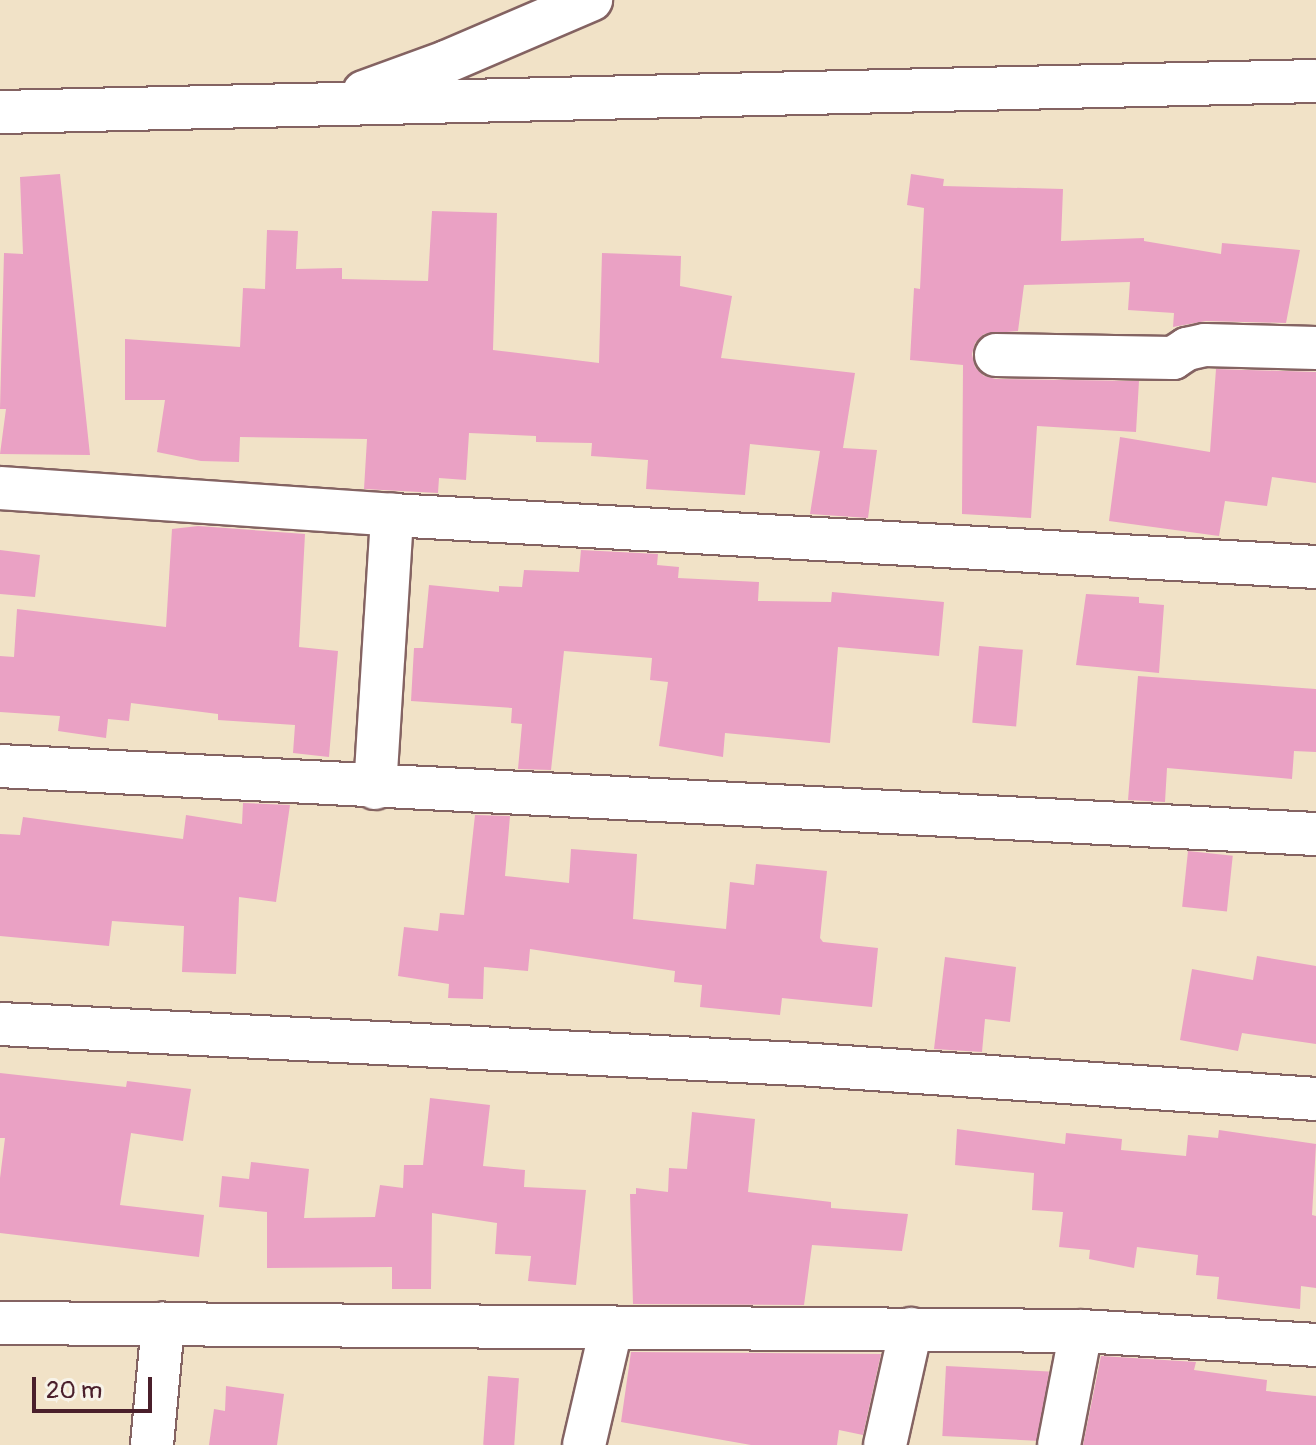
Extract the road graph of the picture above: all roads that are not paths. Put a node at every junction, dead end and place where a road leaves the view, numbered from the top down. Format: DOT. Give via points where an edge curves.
graph roads {
  1 [pos="591,0"];
  2 [pos="1316,81"];
  3 [pos="329,104"];
  4 [pos="0,112"];
  5 [pos="1316,348"];
  6 [pos="996,355"];
  7 [pos="0,488"];
  8 [pos="392,515"];
  9 [pos="1316,567"];
  10 [pos="0,766"];
  11 [pos="375,788"];
  12 [pos="1316,834"];
  13 [pos="0,1024"];
  14 [pos="1316,1099"];
  15 [pos="0,1323"];
  16 [pos="163,1323"];
  17 [pos="611,1329"];
  18 [pos="911,1329"];
  19 [pos="1081,1331"];
  20 [pos="1316,1345"];
  21 [pos="152,1445"];
  22 [pos="584,1445"];
  23 [pos="885,1445"];
  24 [pos="1059,1445"];
  1 -- 3 [label="street" via="446,62"];
  2 -- 3 [label="street"];
  3 -- 4 [label="street"];
  5 -- 6 [label="street" via="1205,345 1173,358"];
  7 -- 8 [label="street"];
  8 -- 9 [label="street"];
  8 -- 11 [label="street"];
  10 -- 11 [label="street"];
  11 -- 12 [label="street"];
  13 -- 14 [label="street" via="799,1064"];
  15 -- 16 [label="street"];
  16 -- 17 [label="street"];
  16 -- 21 [label="street"];
  17 -- 18 [label="street"];
  17 -- 22 [label="street"];
  18 -- 19 [label="street"];
  18 -- 23 [label="street"];
  19 -- 20 [label="street"];
  19 -- 24 [label="street"];
}
